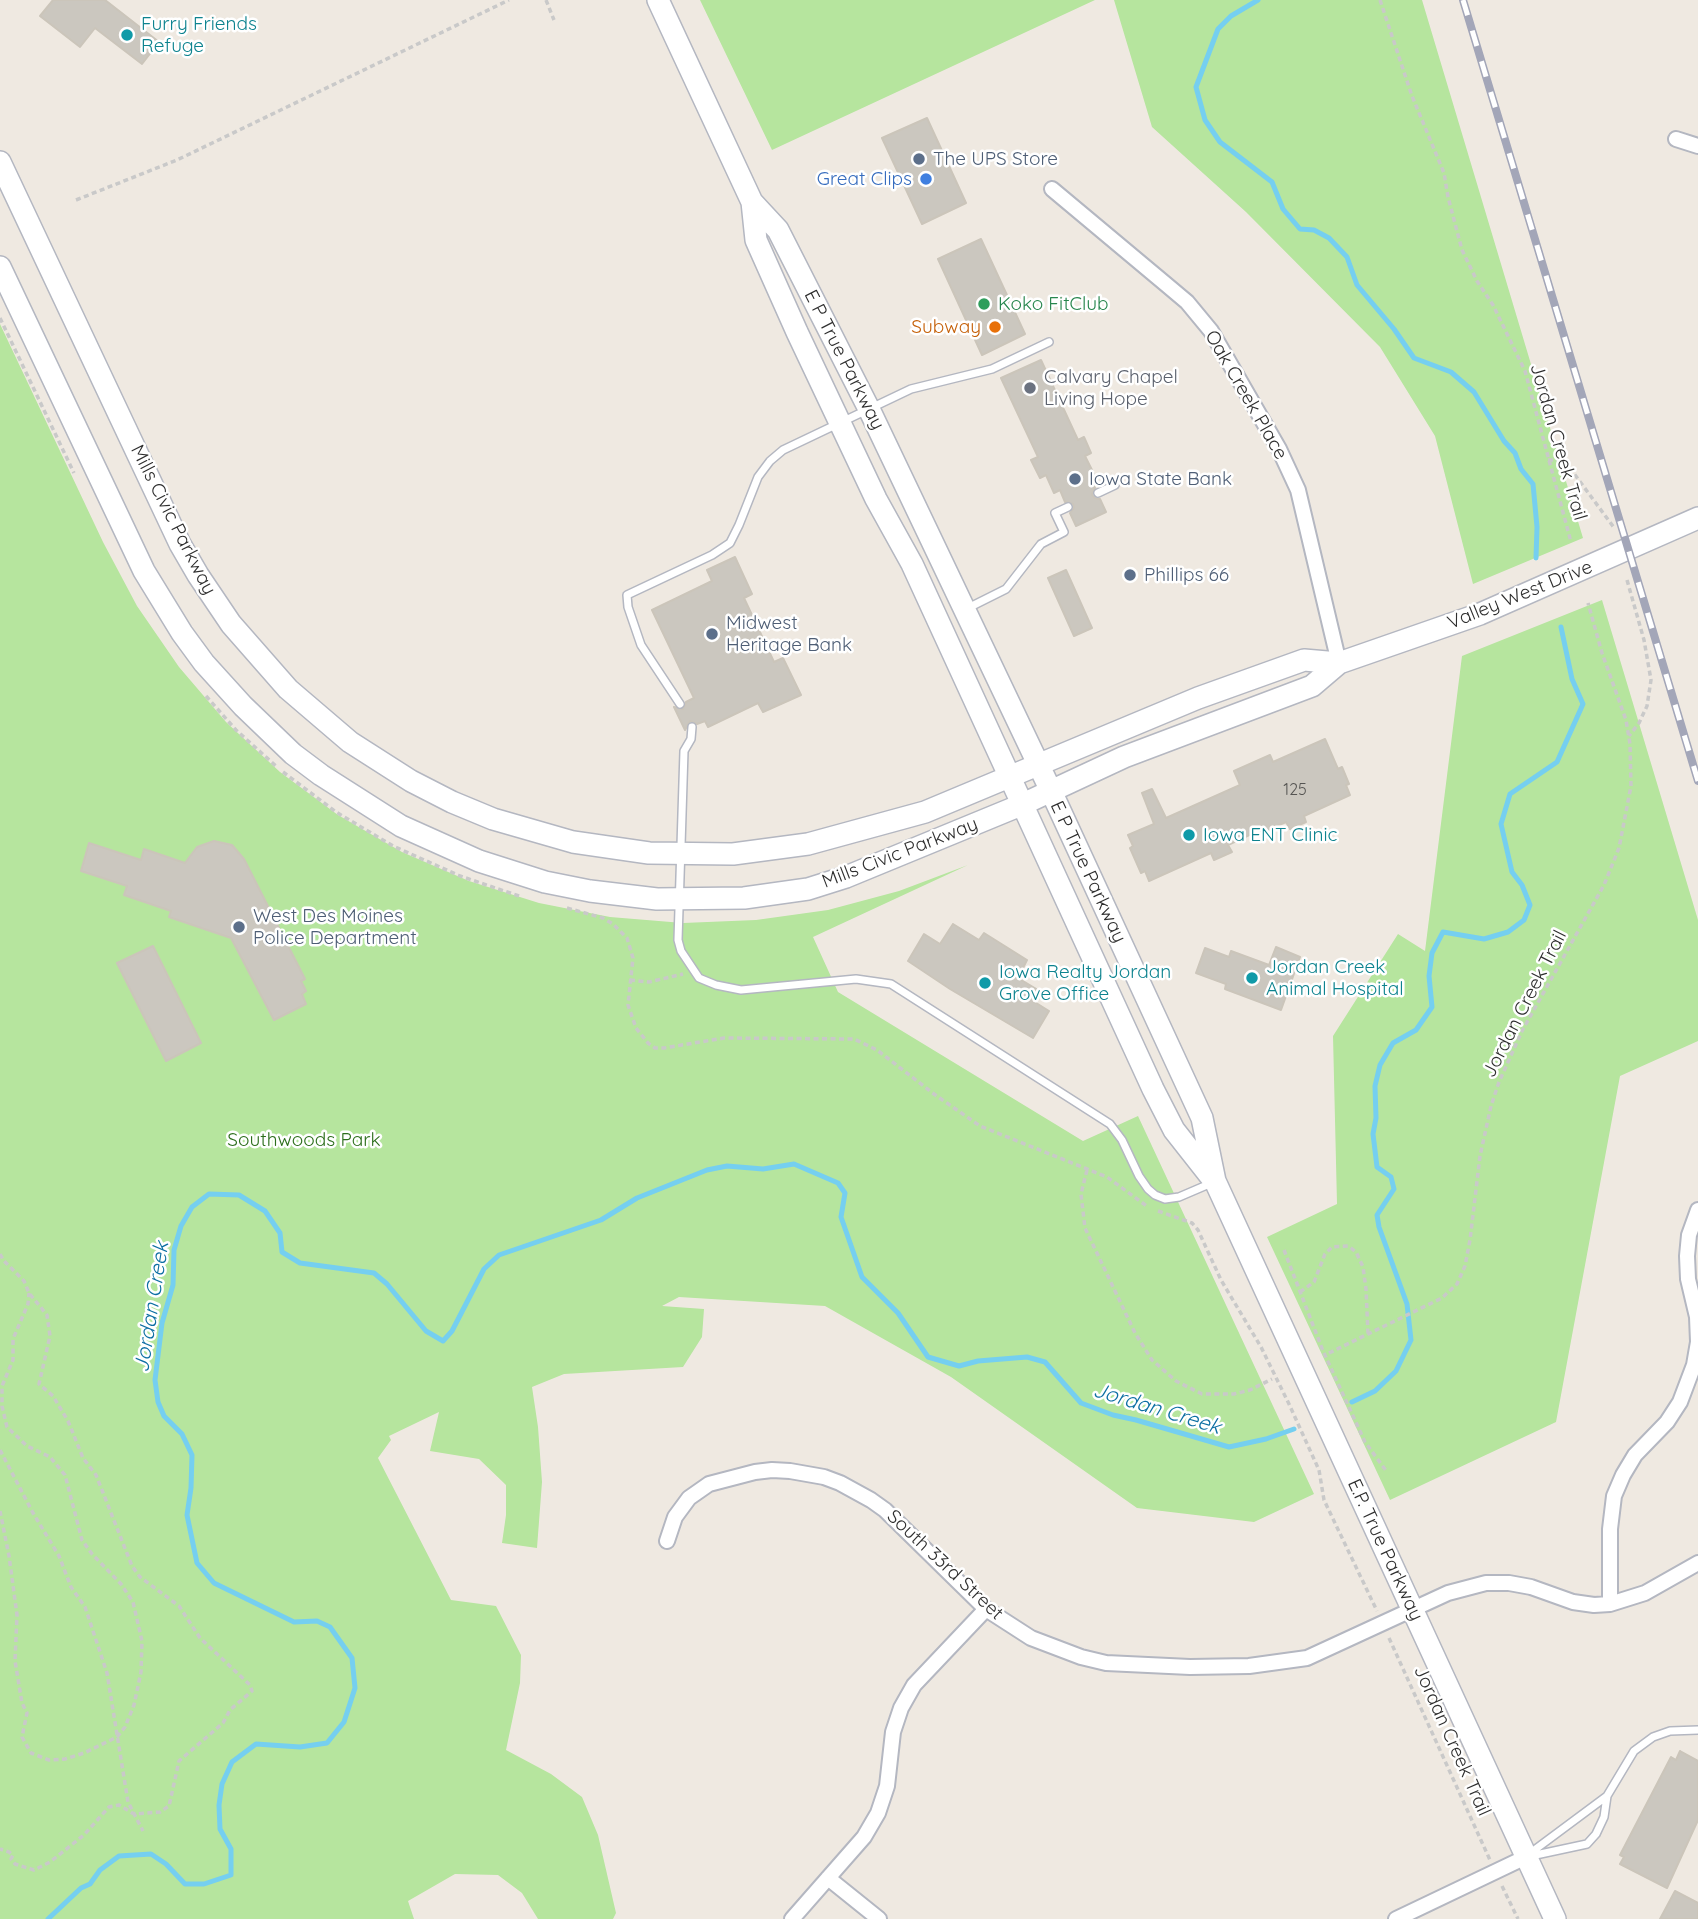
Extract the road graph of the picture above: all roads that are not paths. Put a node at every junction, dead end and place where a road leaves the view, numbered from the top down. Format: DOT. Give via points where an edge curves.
graph roads {
  1 [pos="658,0"];
  2 [pos="1676,139"];
  3 [pos="1698,146"];
  4 [pos="0,162"];
  5 [pos="1052,188"];
  6 [pos="752,202"];
  7 [pos="0,267"];
  8 [pos="1049,342"];
  9 [pos="869,409"];
  10 [pos="840,422"];
  11 [pos="1115,485"];
  12 [pos="1098,493"];
  13 [pos="1068,507"];
  14 [pos="1698,518"];
  15 [pos="964,609"];
  16 [pos="1339,663"];
  17 [pos="681,704"];
  18 [pos="692,727"];
  19 [pos="1038,766"];
  20 [pos="1011,777"];
  21 [pos="1051,791"];
  22 [pos="1021,805"];
  23 [pos="679,854"];
  24 [pos="680,899"];
  25 [pos="1215,1181"];
  26 [pos="1698,1210"];
  27 [pos="667,1541"];
  28 [pos="1698,1563"];
  29 [pos="1610,1604"];
  30 [pos="986,1609"];
  31 [pos="1413,1609"];
  32 [pos="1698,1730"];
  33 [pos="1607,1796"];
  34 [pos="1526,1857"];
  35 [pos="828,1878"];
  36 [pos="792,1919"];
  37 [pos="879,1919"];
  38 [pos="1396,1919"];
  39 [pos="1555,1919"];
  1 -- 6 [label="main road, E P True Parkway"];
  2 -- 3 [label="street"];
  4 -- 23 [label="main road, Mills Civic Parkway" via="180,544 231,624 288,690 373,758 452,802 516,827 573,842"];
  5 -- 16 [label="street, Oak Creek Place" via="1186,302 1210,331 1298,490"];
  6 -- 9 [label="main road, E P True Parkway" via="778,230"];
  6 -- 10 [label="main road, E P True Parkway" via="755,240"];
  7 -- 24 [label="main road, Mills Civic Parkway" via="162,603 204,663 257,721 349,795 456,852 545,882 634,897"];
  8 -- 9 [label="lane" via="992,369 911,389"];
  9 -- 10 [label="lane"];
  9 -- 15 [label="main road, E P True Parkway"];
  10 -- 17 [label="lane" via="770,461 758,477 730,543 627,595 641,645"];
  10 -- 20 [label="main road, E P True Parkway"];
  11 -- 12 [label="lane"];
  13 -- 15 [label="lane" via="1055,513 1064,533 1041,544 1006,589"];
  14 -- 16 [label="main road, Valley West Drive" via="1480,614"];
  15 -- 19 [label="main road, E P True Parkway"];
  16 -- 19 [label="main road, Valley West Drive" via="1304,660 1198,698"];
  16 -- 21 [label="main road, Valley West Drive" via="1312,686 1136,752"];
  18 -- 23 [label="lane" via="684,751"];
  19 -- 20 [label="main road, Valley West Drive"];
  19 -- 21 [label="main road, E P True Parkway"];
  20 -- 22 [label="main road, E P True Parkway"];
  20 -- 23 [label="main road, Mills Civic Parkway" via="925,812 808,844 733,854"];
  21 -- 22 [label="main road, Valley West Drive"];
  21 -- 25 [label="main road, E P True Parkway" via="1202,1118"];
  22 -- 24 [label="main road, Mills Civic Parkway" via="808,889 744,898"];
  22 -- 25 [label="main road, E P True Parkway" via="1174,1130"];
  23 -- 24 [label="lane"];
  24 -- 25 [label="lane" via="678,940 699,978 741,990 856,979 891,984 1110,1124 1139,1176 1156,1195 1179,1197"];
  25 -- 31 [label="main road, E.P. True Parkway"];
  26 -- 29 [label="street" via="1687,1256 1697,1317 1694,1365 1680,1402 1635,1455 1614,1496"];
  27 -- 30 [label="street, South 33rd Street" via="675,1517 689,1498 709,1484 772,1470 824,1477 885,1510"];
  28 -- 29 [label="street" via="1645,1593"];
  29 -- 31 [label="street, South 33rd Street" via="1573,1602 1531,1587 1486,1583"];
  30 -- 31 [label="street, South 33rd Street" via="1031,1638 1081,1657 1106,1663 1190,1667 1249,1666 1307,1658"];
  30 -- 35 [label="street" via="914,1685 901,1707 878,1813 864,1837"];
  31 -- 34 [label="main road, E.P. True Parkway"];
  32 -- 33 [label="lane" via="1653,1737 1634,1751"];
  33 -- 34 [label="lane"];
  33 -- 34 [label="lane" via="1604,1817 1587,1844"];
  34 -- 38 [label="street"];
  34 -- 39 [label="main road, E.P. True Parkway"];
  35 -- 36 [label="street"];
  35 -- 37 [label="street"];
}
